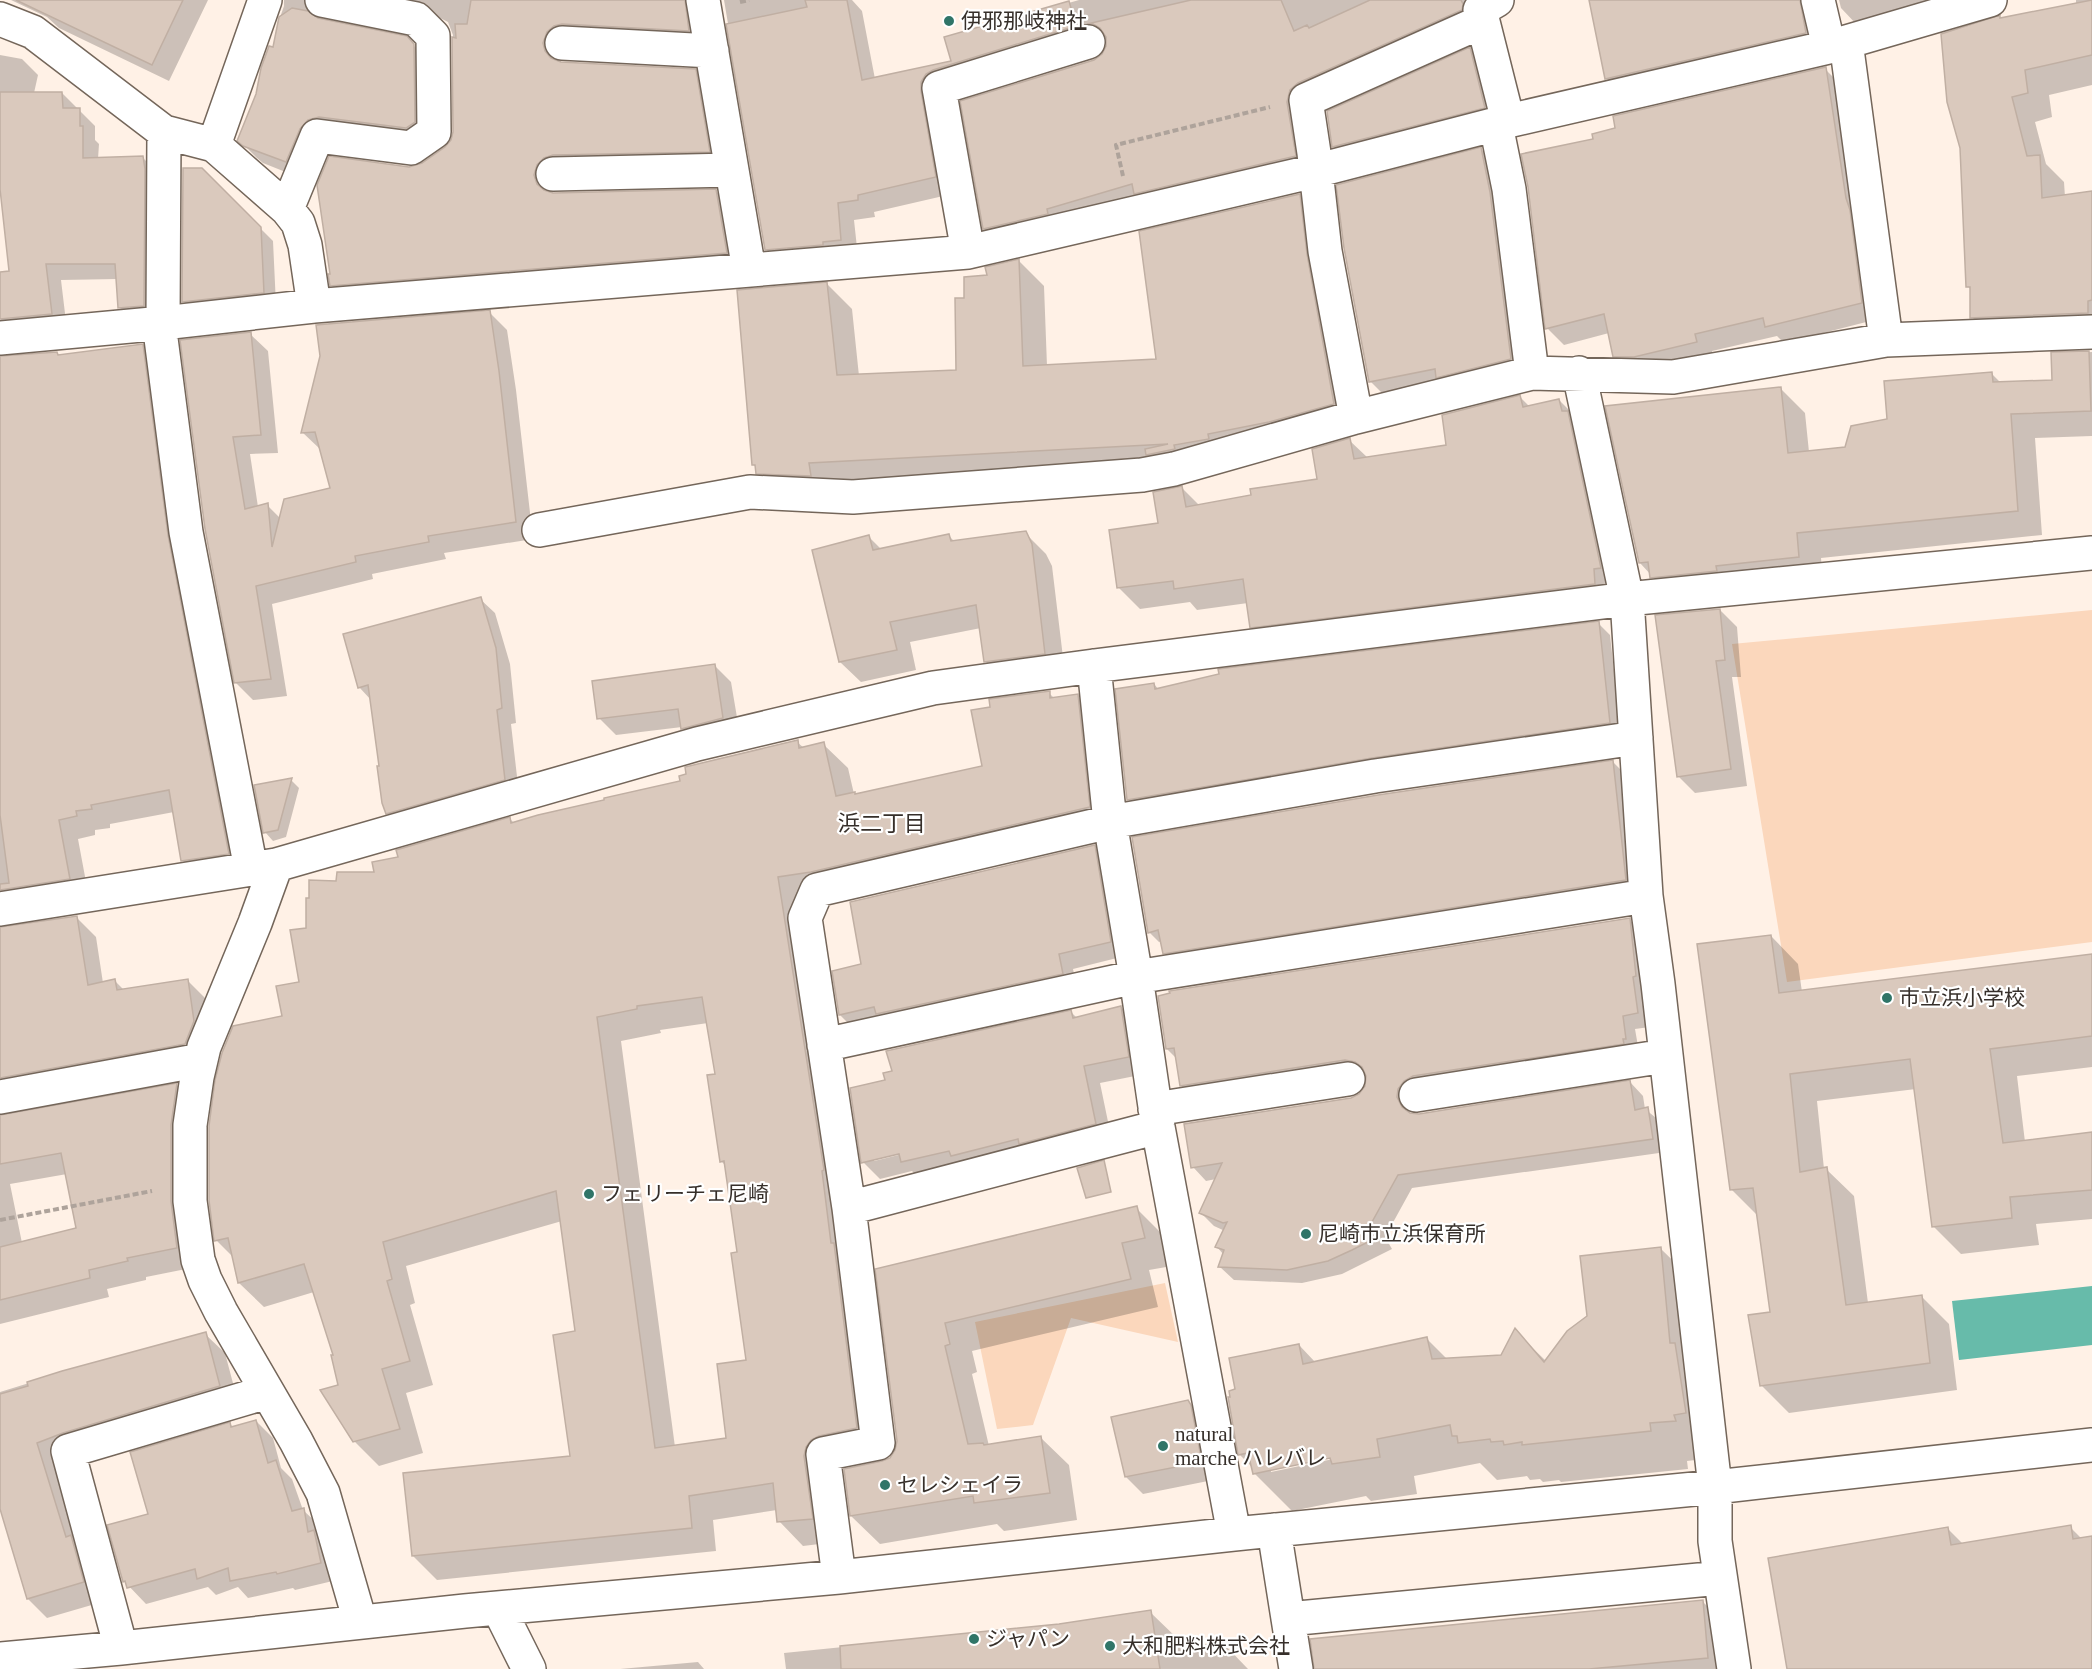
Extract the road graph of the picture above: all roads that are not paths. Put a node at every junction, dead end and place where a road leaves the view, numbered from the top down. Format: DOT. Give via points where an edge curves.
graph roads {
  1 [pos="266,0"];
  2 [pos="322,0"];
  3 [pos="703,0"];
  4 [pos="1818,0"];
  5 [pos="1990,0"];
  6 [pos="1490,10"];
  7 [pos="0,18"];
  8 [pos="1088,42"];
  9 [pos="562,43"];
  10 [pos="1837,45"];
  11 [pos="712,51"];
  12 [pos="1502,123"];
  13 [pos="164,132"];
  14 [pos="214,145"];
  15 [pos="732,170"];
  16 [pos="1315,171"];
  17 [pos="553,174"];
  18 [pos="288,209"];
  19 [pos="968,252"];
  20 [pos="749,270"];
  21 [pos="314,306"];
  22 [pos="161,323"];
  23 [pos="2092,332"];
  24 [pos="0,338"];
  25 [pos="1886,340"];
  26 [pos="1532,373"];
  27 [pos="1579,373"];
  28 [pos="1356,417"];
  29 [pos="539,530"];
  30 [pos="2092,553"];
  31 [pos="1627,599"];
  32 [pos="1094,666"];
  33 [pos="1636,738"];
  34 [pos="1110,822"];
  35 [pos="263,867"];
  36 [pos="1646,896"];
  37 [pos="0,909"];
  38 [pos="1136,976"];
  39 [pos="824,1045"];
  40 [pos="1665,1056"];
  41 [pos="201,1060"];
  42 [pos="1348,1079"];
  43 [pos="1416,1095"];
  44 [pos="0,1097"];
  45 [pos="1156,1118"];
  46 [pos="849,1208"];
  47 [pos="267,1392"];
  48 [pos="2092,1445"];
  49 [pos="1715,1487"];
  50 [pos="1274,1530"];
  51 [pos="1234,1534"];
  52 [pos="839,1577"];
  53 [pos="1720,1578"];
  54 [pos="500,1609"];
  55 [pos="1288,1619"];
  56 [pos="360,1621"];
  57 [pos="121,1648"];
  58 [pos="0,1659"];
  59 [pos="529,1669"];
  60 [pos="1296,1669"];
  61 [pos="1734,1669"];
  1 -- 14 [label="street"];
  2 -- 18 [label="street" via="416,19 433,36 434,132 411,148 317,136"];
  3 -- 11 [label="street"];
  4 -- 10 [label="street"];
  5 -- 10 [label="street"];
  6 -- 12 [label="street"];
  6 -- 16 [label="street" via="1306,100"];
  7 -- 13 [label="street" via="33,32"];
  8 -- 19 [label="street" via="939,88"];
  9 -- 11 [label="street"];
  10 -- 12 [label="street"];
  10 -- 25 [label="street"];
  11 -- 15 [label="street"];
  12 -- 16 [label="street"];
  12 -- 26 [label="street"];
  13 -- 14 [label="street"];
  13 -- 22 [label="street"];
  14 -- 18 [label="street"];
  15 -- 17 [label="street"];
  15 -- 20 [label="street"];
  16 -- 19 [label="street"];
  16 -- 28 [label="street" via="1325,251"];
  18 -- 21 [label="street" via="298,223 305,245"];
  19 -- 20 [label="street"];
  20 -- 21 [label="street"];
  21 -- 22 [label="street"];
  22 -- 24 [label="street"];
  22 -- 35 [label="street" via="186,532"];
  23 -- 25 [label="street"];
  25 -- 27 [label="street" via="1673,377"];
  26 -- 27 [label="street"];
  26 -- 28 [label="street"];
  27 -- 31 [label="street"];
  28 -- 29 [label="street" via="1142,476 853,497 750,492"];
  30 -- 31 [label="street"];
  31 -- 32 [label="street"];
  31 -- 33 [label="street"];
  32 -- 34 [label="street"];
  32 -- 35 [label="street" via="933,688 708,741"];
  33 -- 34 [label="street" via="1375,776"];
  33 -- 36 [label="street"];
  34 -- 38 [label="street"];
  34 -- 39 [label="street" via="817,890 805,918"];
  35 -- 37 [label="street"];
  35 -- 41 [label="street" via="255,923"];
  36 -- 38 [label="street"];
  36 -- 40 [label="street"];
  38 -- 39 [label="street"];
  38 -- 45 [label="street"];
  39 -- 46 [label="street"];
  40 -- 43 [label="street"];
  40 -- 49 [label="street"];
  41 -- 44 [label="street"];
  41 -- 47 [label="street" via="190,1125 190,1183 198,1260 205,1280"];
  42 -- 45 [label="street"];
  45 -- 46 [label="street"];
  45 -- 51 [label="street"];
  46 -- 52 [label="street" via="878,1443 823,1454"];
  47 -- 56 [label="street" via="323,1493"];
  47 -- 57 [label="street" via="68,1451"];
  48 -- 49 [label="street"];
  49 -- 50 [label="street"];
  49 -- 53 [label="street"];
  50 -- 51 [label="street"];
  50 -- 55 [label="street"];
  51 -- 52 [label="street"];
  52 -- 54 [label="street"];
  53 -- 55 [label="street"];
  53 -- 61 [label="street"];
  54 -- 56 [label="street"];
  54 -- 59 [label="street"];
  55 -- 60 [label="street"];
  56 -- 57 [label="street"];
  57 -- 58 [label="street"];
}
